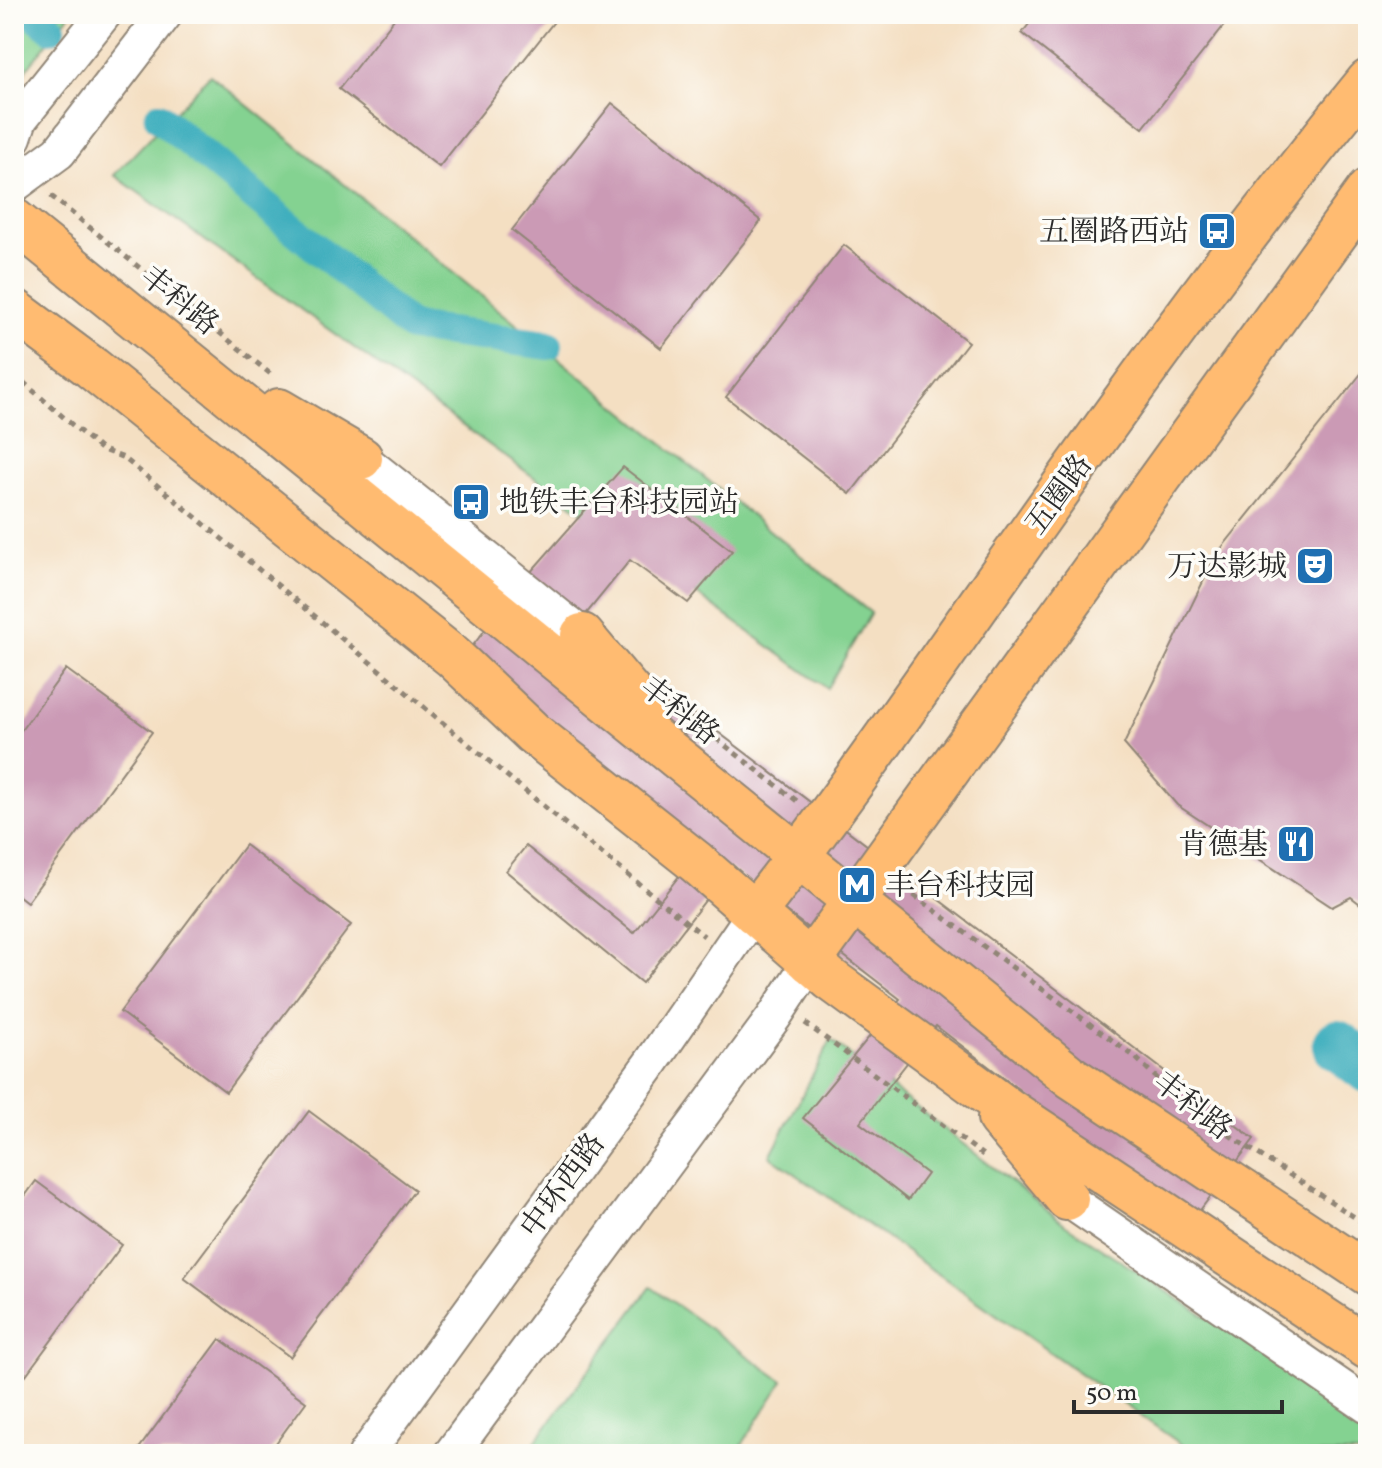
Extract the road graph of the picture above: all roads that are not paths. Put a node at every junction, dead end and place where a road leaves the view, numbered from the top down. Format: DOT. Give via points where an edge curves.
graph roads {
  1 [pos="104,14"];
  2 [pos="165,14"];
  3 [pos="1368,81"];
  4 [pos="14,137"];
  5 [pos="20,180"];
  6 [pos="1368,190"];
  7 [pos="14,220"];
  8 [pos="14,310"];
  9 [pos="220,389"];
  10 [pos="361,458"];
  11 [pos="582,635"];
  12 [pos="680,762"];
  13 [pos="798,858"];
  14 [pos="854,903"];
  15 [pos="754,913"];
  16 [pos="810,962"];
  17 [pos="964,1078"];
  18 [pos="1067,1199"];
  19 [pos="1368,1274"];
  20 [pos="1368,1348"];
  21 [pos="1368,1406"];
  22 [pos="366,1454"];
  23 [pos="451,1454"];
  1 -- 4 [label="street" via="20,119"];
  2 -- 5 [label="street" via="59,152"];
  3 -- 13 [label="main road, 五圈路" via="1290,176"];
  6 -- 14 [label="main road"];
  7 -- 9 [label="main road, 丰科路"];
  8 -- 15 [label="main road" via="453,657 533,733"];
  9 -- 10 [label="main road" via="261,400"];
  9 -- 12 [label="main road, 丰科路"];
  10 -- 11 [label="street"];
  11 -- 12 [label="main road" via="654,721"];
  12 -- 13 [label="main road, 丰科路"];
  13 -- 14 [label="main road, 丰科路"];
  13 -- 15 [label="main road, 五圈路"];
  14 -- 16 [label="main road"];
  14 -- 19 [label="main road, 丰科路" via="1071,1077"];
  15 -- 16 [label="main road"];
  15 -- 22 [label="street, 中环西路"];
  16 -- 17 [label="main road"];
  16 -- 23 [label="street"];
  17 -- 18 [label="main road"];
  17 -- 20 [label="main road"];
  18 -- 21 [label="street"];
}
